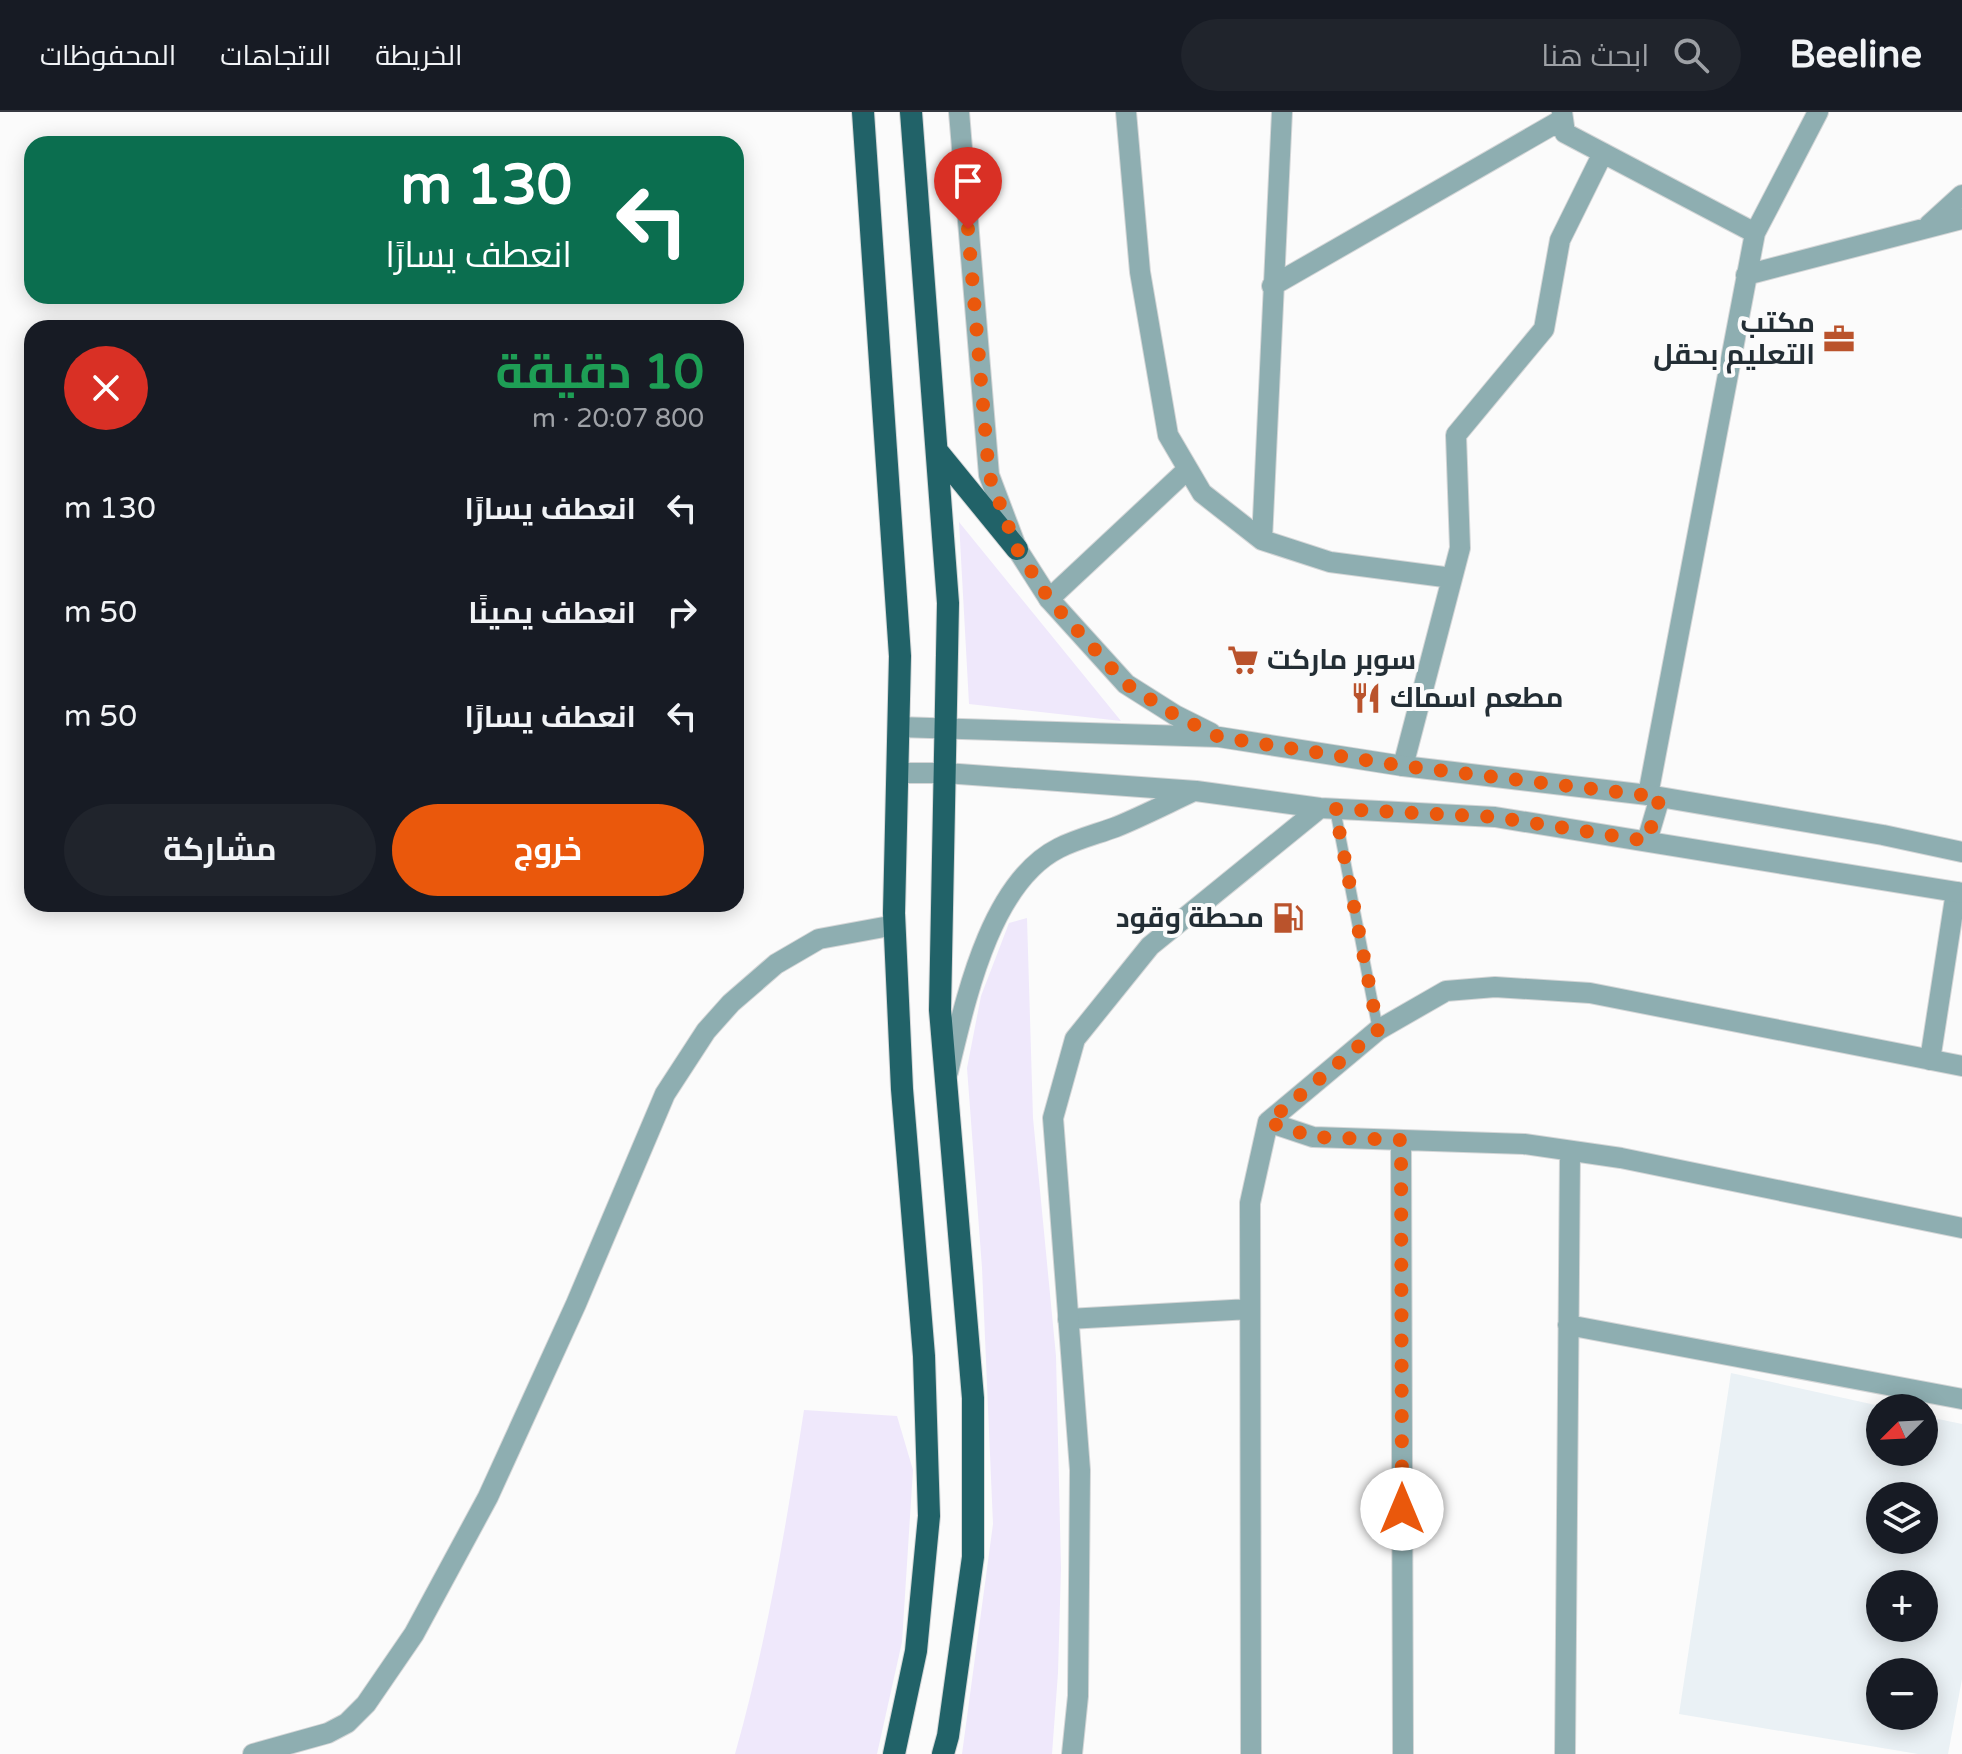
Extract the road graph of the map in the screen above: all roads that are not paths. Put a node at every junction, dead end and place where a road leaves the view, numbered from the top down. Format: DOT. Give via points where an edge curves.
graph roads {
  1 [pos="863,112"];
  2 [pos="911,112"];
  3 [pos="959,112"];
  4 [pos="1126,112"];
  5 [pos="1282,112"];
  6 [pos="1818,112"];
  7 [pos="1563,115"];
  8 [pos="1603,153"];
  9 [pos="1962,195"];
  10 [pos="1962,219"];
  11 [pos="1925,228"];
  12 [pos="1755,233"];
  13 [pos="1746,275"];
  14 [pos="1272,286"];
  15 [pos="937,451"];
  16 [pos="1188,469"];
  17 [pos="1262,540"];
  18 [pos="1017,549"];
  19 [pos="1452,578"];
  20 [pos="1049,599"];
  21 [pos="898,727"];
  22 [pos="946,730"];
  23 [pos="1219,737"];
  24 [pos="1403,766"];
  25 [pos="897,773"];
  26 [pos="945,773"];
  27 [pos="1196,791"];
  28 [pos="1654,796"];
  29 [pos="1327,808"];
  30 [pos="1647,841"];
  31 [pos="1962,852"];
  32 [pos="1959,893"];
  33 [pos="895,925"];
  34 [pos="1378,1030"];
  35 [pos="1930,1060"];
  36 [pos="1962,1066"];
  37 [pos="946,1080"];
  38 [pos="1268,1122"];
  39 [pos="1401,1140"];
  40 [pos="1570,1151"];
  41 [pos="1962,1228"];
  42 [pos="1250,1309"];
  43 [pos="1068,1319"];
  44 [pos="1568,1325"];
  45 [pos="1962,1399"];
  46 [pos="253,1754"];
  47 [pos="894,1754"];
  48 [pos="943,1754"];
  49 [pos="1072,1754"];
  50 [pos="1251,1754"];
  51 [pos="1403,1754"];
  52 [pos="1565,1754"];
  1 -- 21 [label="highway" via="900,656"];
  2 -- 15 [label="highway"];
  3 -- 18 [label="street" via="989,475"];
  4 -- 16 [label="street" via="1140,272 1168,435"];
  5 -- 14 [label="street"];
  6 -- 12 [label="street"];
  7 -- 8 [label="street" via="1565,133"];
  7 -- 14 [label="street"];
  8 -- 12 [label="street"];
  8 -- 19 [label="street" via="1560,240 1544,329 1456,435 1460,548"];
  9 -- 11 [label="street"];
  10 -- 11 [label="street"];
  11 -- 13 [label="street"];
  12 -- 13 [label="street"];
  13 -- 28 [label="street"];
  14 -- 17 [label="street"];
  15 -- 18 [label="highway"];
  15 -- 22 [label="highway" via="948,603"];
  16 -- 17 [label="street" via="1202,493"];
  16 -- 20 [label="street"];
  17 -- 19 [label="street" via="1330,562"];
  18 -- 20 [label="street"];
  19 -- 24 [label="street"];
  20 -- 23 [label="street" via="1126,684"];
  21 -- 22 [label="street"];
  21 -- 25 [label="highway"];
  22 -- 23 [label="street"];
  22 -- 26 [label="highway"];
  23 -- 24 [label="street"];
  24 -- 28 [label="street"];
  25 -- 26 [label="street"];
  25 -- 33 [label="highway"];
  26 -- 27 [label="street"];
  26 -- 37 [label="highway" via="940,1010"];
  27 -- 29 [label="street"];
  27 -- 37 [label="street" via="1057,849 1024,876 998,915 973,973"];
  28 -- 30 [label="street"];
  28 -- 31 [label="street"];
  29 -- 30 [label="street" via="1495,817"];
  29 -- 34 [label="lane"];
  29 -- 43 [label="street" via="1150,946 1075,1039 1053,1118"];
  30 -- 32 [label="street"];
  32 -- 35 [label="street"];
  33 -- 46 [label="street" via="819,939 776,964 706,1031 665,1094 488,1497 414,1634 347,1723"];
  33 -- 47 [label="highway" via="902,1089 924,1356 929,1516 916,1651"];
  34 -- 35 [label="street" via="1446,991 1495,987 1590,993"];
  34 -- 38 [label="street"];
  35 -- 36 [label="street"];
  37 -- 48 [label="highway" via="973,1398 973,1557"];
  38 -- 39 [label="street" via="1313,1137"];
  38 -- 42 [label="street" via="1250,1203"];
  39 -- 40 [label="street"];
  39 -- 51 [label="street"];
  40 -- 41 [label="street"];
  40 -- 44 [label="street"];
  42 -- 43 [label="street"];
  42 -- 50 [label="street"];
  43 -- 49 [label="street" via="1080,1470 1078,1696"];
  44 -- 45 [label="street"];
  44 -- 52 [label="street"];
}
